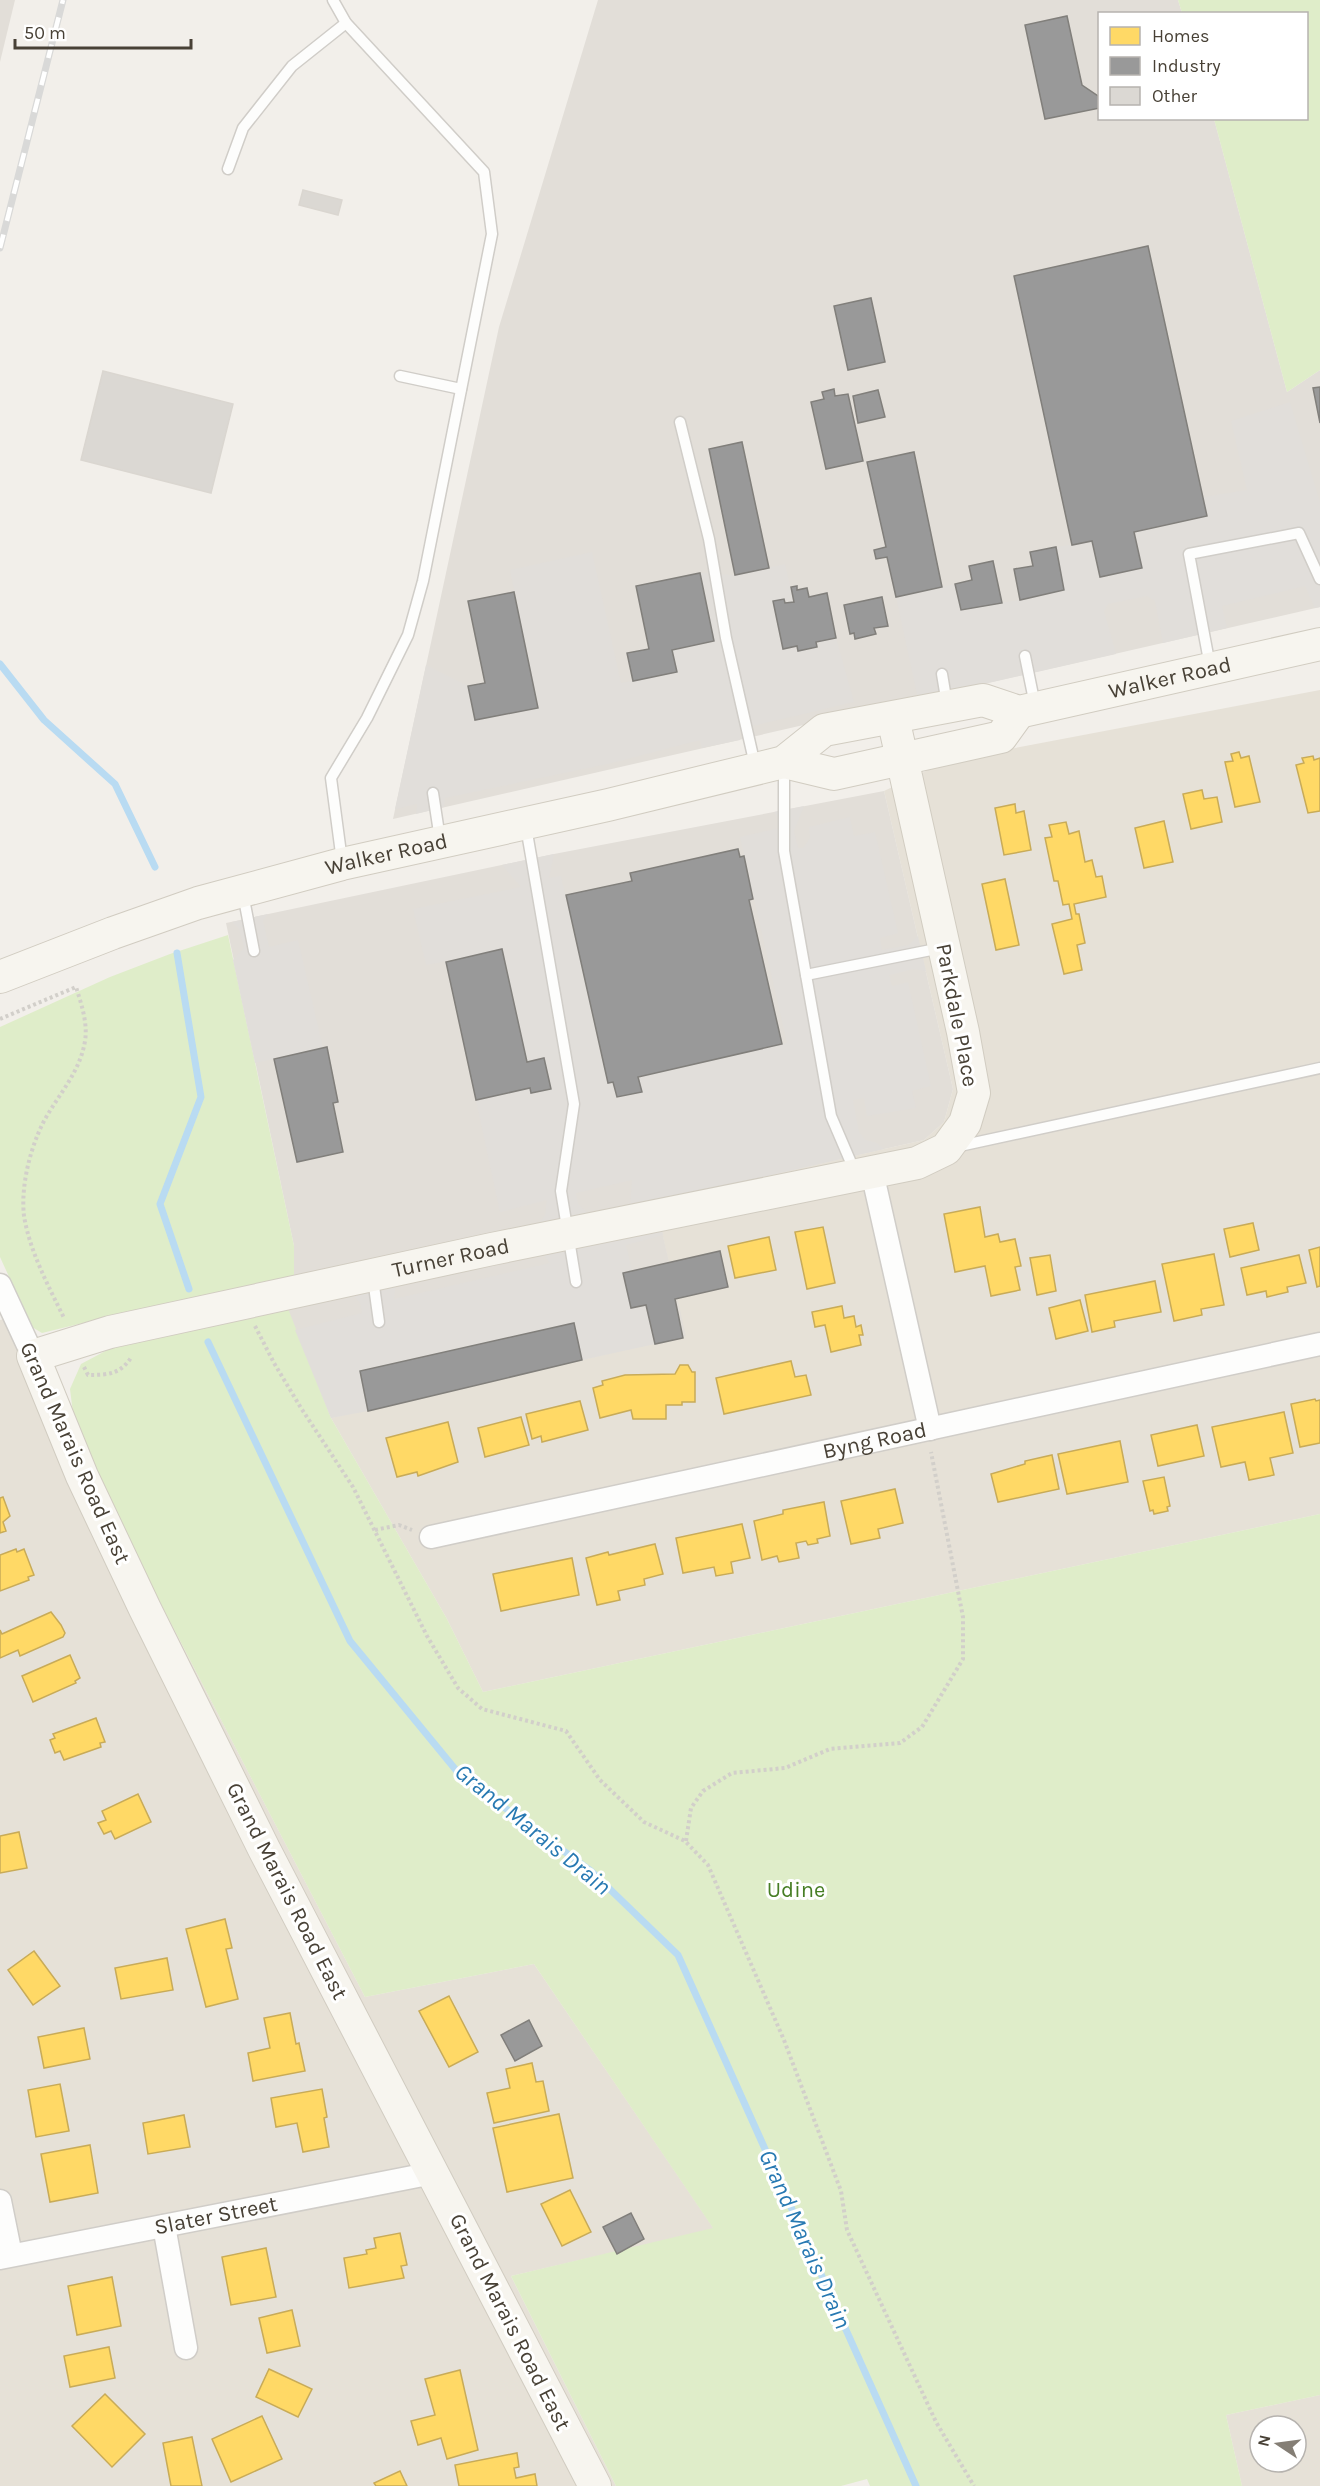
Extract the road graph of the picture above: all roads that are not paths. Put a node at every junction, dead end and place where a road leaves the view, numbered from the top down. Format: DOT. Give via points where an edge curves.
graph roads {
  1 [pos="333,0"];
  2 [pos="346,22"];
  3 [pos="228,169"];
  4 [pos="400,376"];
  5 [pos="461,389"];
  6 [pos="680,422"];
  7 [pos="1320,579"];
  8 [pos="1320,644"];
  9 [pos="1026,656"];
  10 [pos="1210,669"];
  11 [pos="942,674"];
  12 [pos="948,707"];
  13 [pos="1027,710"];
  14 [pos="893,718"];
  15 [pos="902,759"];
  16 [pos="770,765"];
  17 [pos="432,793"];
  18 [pos="525,823"];
  19 [pos="440,842"];
  20 [pos="342,864"];
  21 [pos="243,891"];
  22 [pos="944,947"];
  23 [pos="254,951"];
  24 [pos="806,975"];
  25 [pos="0,978"];
  26 [pos="1320,1068"];
  27 [pos="946,1149"];
  28 [pos="864,1174"];
  29 [pos="568,1234"];
  30 [pos="372,1275"];
  31 [pos="576,1282"];
  32 [pos="0,1285"];
  33 [pos="380,1322"];
  34 [pos="1320,1344"];
  35 [pos="33,1356"];
  36 [pos="930,1429"];
  37 [pos="431,1538"];
  38 [pos="434,2174"];
  39 [pos="0,2200"];
  40 [pos="164,2226"];
  41 [pos="6,2257"];
  42 [pos="186,2348"];
  43 [pos="595,2486"];
  1 -- 2 [label="lane"];
  2 -- 3 [label="lane" via="292,66 243,128"];
  2 -- 5 [label="lane" via="484,172 492,234"];
  4 -- 5 [label="lane"];
  5 -- 20 [label="lane" via="423,581 408,635 367,718 331,778"];
  6 -- 16 [label="lane" via="708,539 726,638"];
  7 -- 10 [label="lane" via="1299,533 1189,554"];
  8 -- 10 [label="street, Walker Road"];
  9 -- 13 [label="lane"];
  10 -- 13 [label="street, Walker Road"];
  11 -- 12 [label="lane"];
  12 -- 13 [label="street, Walker Road" via="983,700"];
  12 -- 14 [label="street, Walker Road"];
  13 -- 15 [label="street, Walker Road" via="1000,736"];
  14 -- 15 [label="street, Parkdale Place"];
  14 -- 16 [label="street, Walker Road" via="824,730"];
  15 -- 16 [label="street, Walker Road" via="834,774"];
  15 -- 22 [label="street, Parkdale Place"];
  16 -- 18 [label="street, Walker Road"];
  16 -- 24 [label="lane"];
  17 -- 19 [label="lane"];
  18 -- 19 [label="street, Walker Road"];
  18 -- 29 [label="lane" via="574,1104 561,1191"];
  19 -- 20 [label="street, Walker Road"];
  20 -- 21 [label="street, Walker Road"];
  21 -- 23 [label="lane"];
  21 -- 25 [label="street, Walker Road" via="124,929"];
  22 -- 24 [label="lane"];
  22 -- 27 [label="street, Parkdale Place" via="974,1093 965,1124"];
  24 -- 28 [label="lane" via="831,1116"];
  26 -- 27 [label="lane"];
  27 -- 28 [label="street, Parkdale Place" via="917,1163"];
  28 -- 29 [label="street, Turner Road"];
  28 -- 36 [label="street"];
  29 -- 30 [label="street, Turner Road"];
  29 -- 31 [label="lane"];
  30 -- 33 [label="lane"];
  30 -- 35 [label="street, Turner Road" via="110,1332"];
  32 -- 35 [label="street, Grand Marais Road East"];
  34 -- 36 [label="street, Byng Road"];
  35 -- 38 [label="street, Grand Marais Road East" via="82,1476 145,1609 264,1849"];
  36 -- 37 [label="street, Byng Road"];
  38 -- 40 [label="street, Slater Street"];
  38 -- 43 [label="street, Grand Marais Road East"];
  39 -- 41 [label="street"];
  40 -- 41 [label="street, Slater Street"];
  40 -- 42 [label="street"];
}
